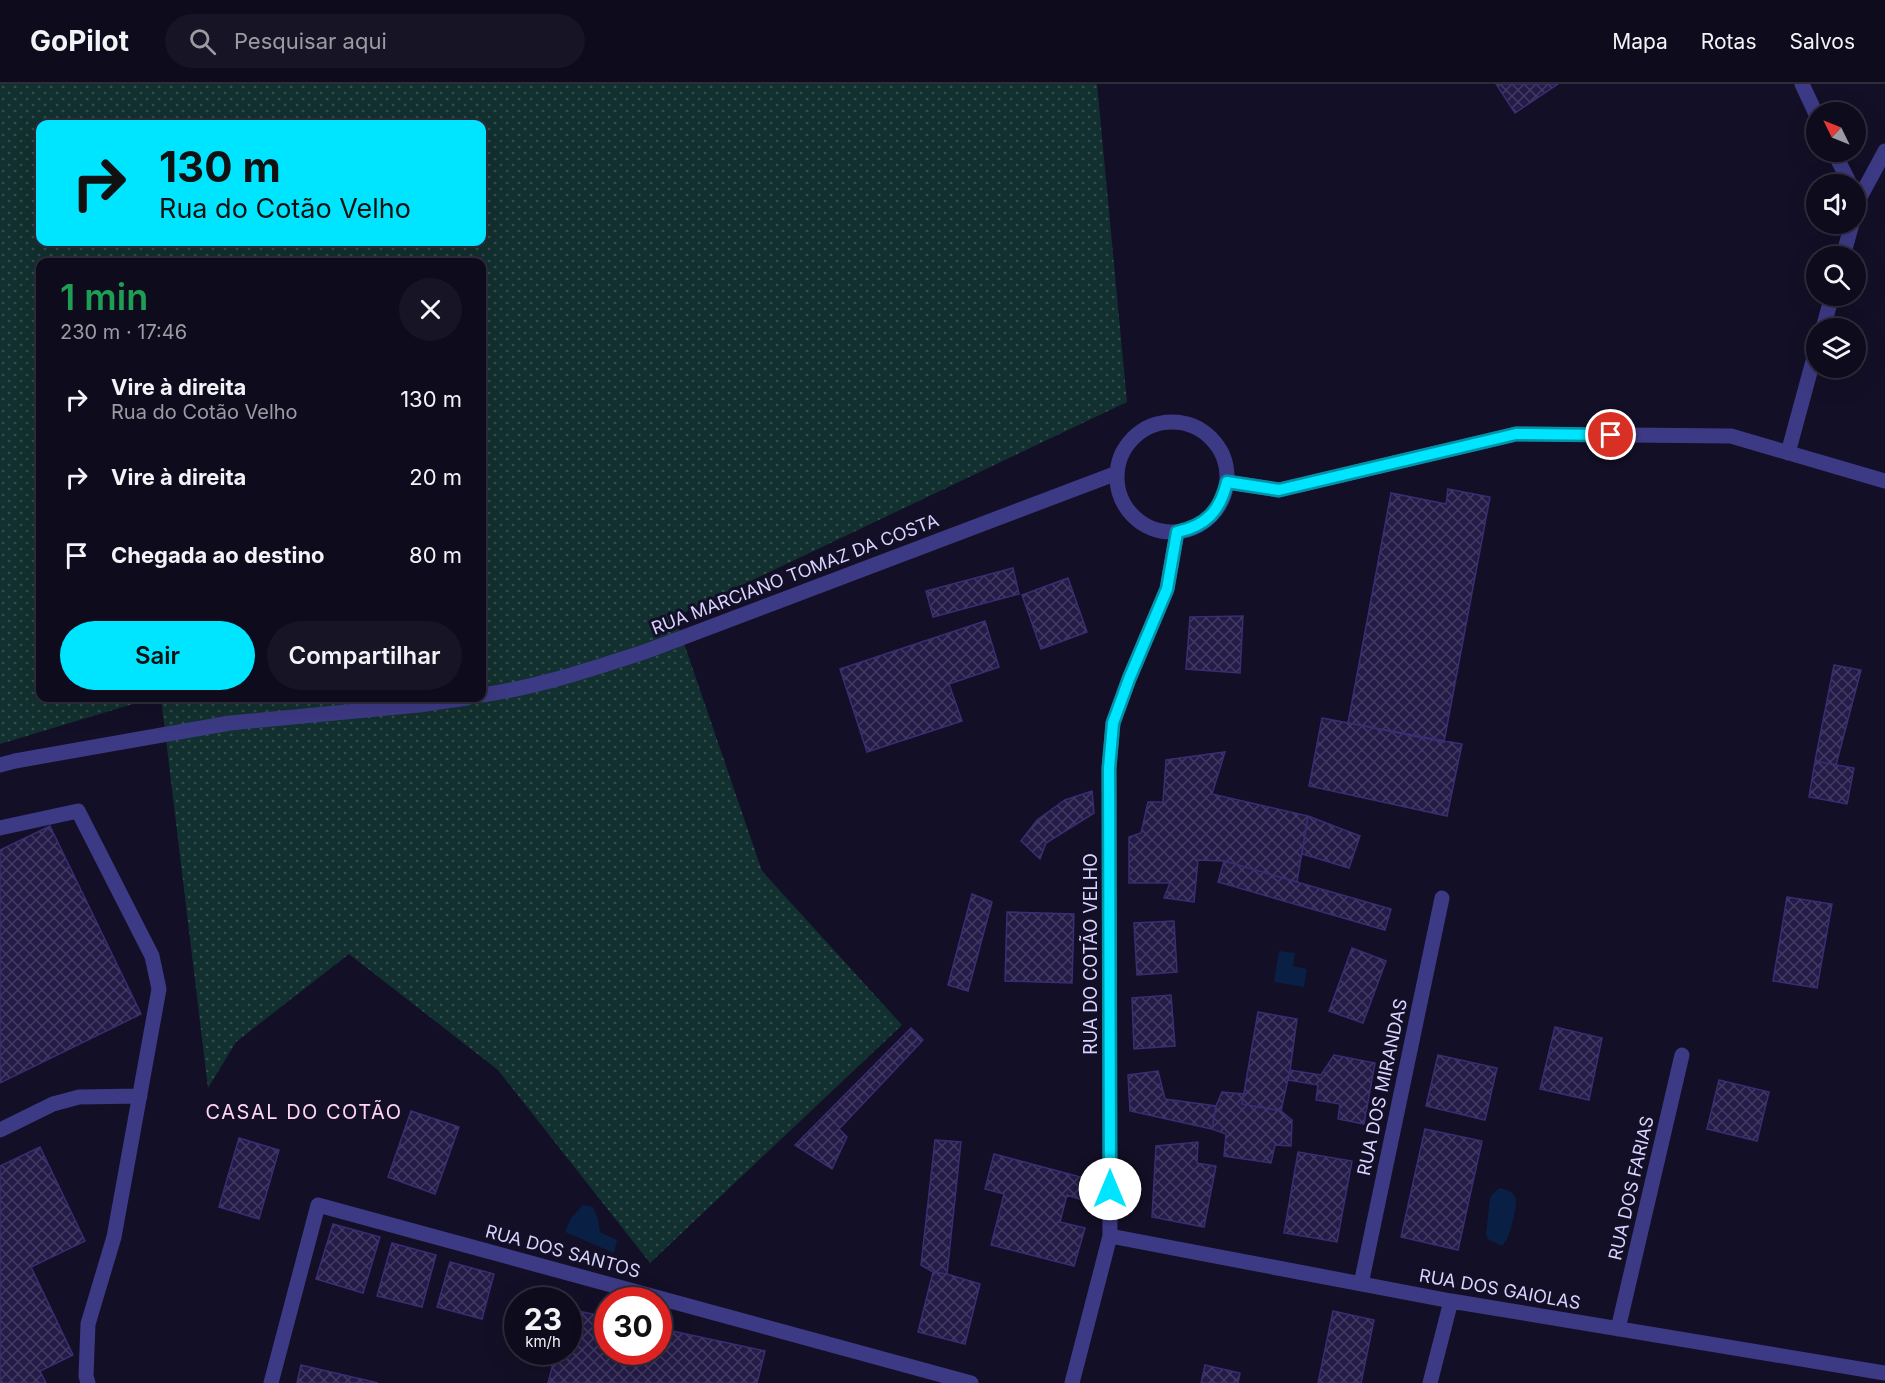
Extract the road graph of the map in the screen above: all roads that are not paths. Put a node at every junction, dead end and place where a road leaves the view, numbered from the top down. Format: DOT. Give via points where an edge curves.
graph roads {
  1 [pos="1802,84"];
  2 [pos="1810,102"];
  3 [pos="1885,151"];
  4 [pos="1866,184"];
  5 [pos="1808,378"];
  6 [pos="1788,453"];
  7 [pos="1117,473"];
  8 [pos="1885,481"];
  9 [pos="1227,482"];
  10 [pos="1177,532"];
  11 [pos="486,694"];
  12 [pos="439,702"];
  13 [pos="0,765"];
  14 [pos="0,828"];
  15 [pos="1442,898"];
  16 [pos="1682,1055"];
  17 [pos="140,1096"];
  18 [pos="0,1130"];
  19 [pos="1110,1236"];
  20 [pos="1361,1284"];
  21 [pos="1451,1301"];
  22 [pos="1618,1329"];
  23 [pos="1885,1373"];
  24 [pos="88,1383"];
  25 [pos="271,1383"];
  26 [pos="971,1383"];
  27 [pos="1072,1383"];
  28 [pos="1430,1383"];
  1 -- 2 [label="street"];
  3 -- 4 [label="street"];
  5 -- 6 [label="street"];
  6 -- 8 [label="street"];
  6 -- 9 [label="street" via="1731,436 1516,434 1279,490"];
  7 -- 9 [label="street" via="1121,456 1143,430 1176,422 1208,435 1219,449"];
  7 -- 10 [label="street" via="1118,489 1133,517 1146,526"];
  7 -- 11 [label="street, RUA MARCIANO TOMAZ DA COSTA" via="647,651 576,675"];
  9 -- 10 [label="street" via="1216,510 1205,521"];
  10 -- 19 [label="street, RUA DO COTÃO VELHO" via="1167,589 1113,723 1109,768"];
  12 -- 13 [label="street" via="230,723"];
  14 -- 17 [label="street" via="78,811 152,956 159,989"];
  15 -- 20 [label="street, RUA DOS MIRANDAS"];
  16 -- 22 [label="street, RUA DOS FARIAS"];
  17 -- 18 [label="street" via="79,1097 53,1104"];
  17 -- 24 [label="street" via="114,1237 87,1324"];
  19 -- 20 [label="street, RUA DOS GAIOLAS"];
  19 -- 27 [label="street, RUA DO COTÃO VELHO"];
  20 -- 21 [label="street, RUA DOS GAIOLAS"];
  21 -- 22 [label="street, RUA DOS GAIOLAS"];
  21 -- 28 [label="street"];
  22 -- 23 [label="street, RUA DOS GAIOLAS"];
  25 -- 26 [label="street, RUA DOS SANTOS" via="318,1205"];
}
